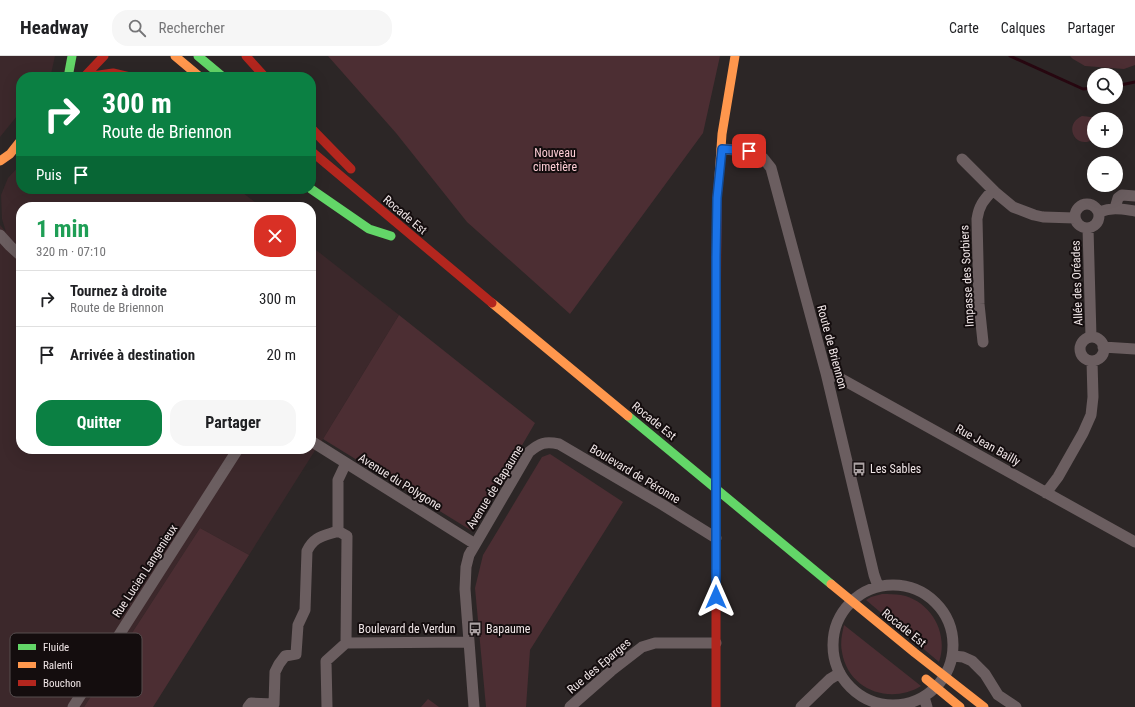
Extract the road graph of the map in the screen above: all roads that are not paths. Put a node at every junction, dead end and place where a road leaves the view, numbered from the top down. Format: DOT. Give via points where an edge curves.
graph roads {
  1 [pos="104,56"];
  2 [pos="175,56"];
  3 [pos="198,56"];
  4 [pos="246,56"];
  5 [pos="735,56"];
  6 [pos="76,59"];
  7 [pos="128,67"];
  8 [pos="69,72"];
  9 [pos="90,72"];
  10 [pos="134,72"];
  11 [pos="194,72"];
  12 [pos="217,72"];
  13 [pos="260,72"];
  14 [pos="316,133"];
  15 [pos="16,146"];
  16 [pos="722,149"];
  17 [pos="316,155"];
  18 [pos="962,159"];
  19 [pos="2,164"];
  20 [pos="355,174"];
  21 [pos="993,190"];
  22 [pos="316,192"];
  23 [pos="1135,196"];
  24 [pos="390,205"];
  25 [pos="1115,208"];
  26 [pos="1135,211"];
  27 [pos="1099,212"];
  28 [pos="368,217"];
  29 [pos="1075,218"];
  30 [pos="1088,228"];
  31 [pos="0,235"];
  32 [pos="0,248"];
  33 [pos="16,251"];
  34 [pos="429,251"];
  35 [pos="16,256"];
  36 [pos="1091,337"];
  37 [pos="983,342"];
  38 [pos="1103,347"];
  39 [pos="1135,349"];
  40 [pos="1092,361"];
  41 [pos="826,373"];
  42 [pos="316,444"];
  43 [pos="539,444"];
  44 [pos="235,454"];
  45 [pos="346,463"];
  46 [pos="1046,493"];
  47 [pos="705,496"];
  48 [pos="724,511"];
  49 [pos="338,531"];
  50 [pos="716,538"];
  51 [pos="1135,542"];
  52 [pos="475,544"];
  53 [pos="878,586"];
  54 [pos="834,603"];
  55 [pos="853,618"];
  56 [pos="120,633"];
  57 [pos="469,642"];
  58 [pos="346,643"];
  59 [pos="716,643"];
  60 [pos="953,656"];
  61 [pos="840,674"];
  62 [pos="920,674"];
  63 [pos="79,697"];
  64 [pos="925,702"];
  65 [pos="873,704"];
  66 [pos="274,705"];
  67 [pos="73,707"];
  68 [pos="248,707"];
  69 [pos="327,707"];
  70 [pos="474,707"];
  71 [pos="570,707"];
  72 [pos="716,707"];
  73 [pos="801,707"];
  74 [pos="960,707"];
  75 [pos="984,707"];
  76 [pos="1016,707"];
  1 -- 9 [label="main road"];
  2 -- 11 [label="main road"];
  3 -- 12 [label="main road"];
  4 -- 13 [label="main road"];
  5 -- 16 [label="main road" via="722,134"];
  6 -- 8 [label="main road"];
  7 -- 10 [label="main road"];
  14 -- 20 [label="main road"];
  15 -- 19 [label="main road"];
  16 -- 41 [label="street, Route de Briennon" via="749,151 763,158 771,168"];
  16 -- 50 [label="main road" via="717,198"];
  17 -- 34 [label="main road, Rocade Est"];
  18 -- 21 [label="street"];
  21 -- 29 [label="street" via="1013,207 1034,215"];
  21 -- 37 [label="street, Impasse des Sorbiers" via="981,203 977,219 979,304"];
  22 -- 28 [label="main road" via="369,229 394,239"];
  23 -- 25 [label="street" via="1122,195 1118,198"];
  24 -- 34 [label="main road" via="422,236"];
  25 -- 26 [label="street"];
  25 -- 27 [label="street"];
  27 -- 29 [label="street" via="1093,205 1084,204 1077,209"];
  27 -- 30 [label="street, Allée des Oréades" via="1099,221"];
  29 -- 30 [label="street, Allée des Oréades" via="1080,226"];
  30 -- 36 [label="street, Allée des Oréades"];
  31 -- 33 [label="street"];
  32 -- 35 [label="street"];
  34 -- 75 [label="main road, Rocade Est" via="915,653"];
  36 -- 38 [label="street, Allée des Oréades" via="1098,339"];
  36 -- 40 [label="street, Allée des Oréades" via="1081,344 1080,353"];
  38 -- 39 [label="street"];
  38 -- 40 [label="street" via="1101,356"];
  40 -- 46 [label="street" via="1091,415 1058,477"];
  41 -- 46 [label="street, Rue Jean Bailly" via="838,377"];
  41 -- 53 [label="street, Route de Briennon"];
  42 -- 45 [label="street, Avenue du Polygone"];
  43 -- 50 [label="street, Boulevard de Péronne" via="559,444"];
  43 -- 52 [label="street, Avenue de Bapaume" via="529,452"];
  44 -- 56 [label="street, Rue Lucien Langenieux"];
  45 -- 49 [label="street" via="338,480"];
  45 -- 52 [label="street, Avenue du Polygone"];
  46 -- 51 [label="street, Rue Jean Bailly"];
  47 -- 48 [label="main road"];
  49 -- 58 [label="street" via="347,536"];
  49 -- 66 [label="street" via="318,538 307,551 305,610 298,625 296,654 285,656 275,672"];
  50 -- 59 [label="main road"];
  52 -- 57 [label="street, Avenue de Bapaume" via="466,567"];
  53 -- 60 [label="street" via="904,585 927,595 938,604 951,628"];
  53 -- 61 [label="street" via="849,603 839,617 832,647 834,661"];
  54 -- 55 [label="main road"];
  57 -- 58 [label="street, Boulevard de Verdun"];
  57 -- 70 [label="street, Avenue de Bapaume"];
  58 -- 69 [label="street, Boulevard de Verdun" via="326,661"];
  59 -- 71 [label="street, Rue des Eparges" via="656,644 642,647"];
  59 -- 72 [label="main road"];
  60 -- 64 [label="street" via="942,680"];
  60 -- 76 [label="street" via="972,660 985,674 998,695"];
  61 -- 65 [label="street" via="848,686"];
  61 -- 73 [label="street"];
  62 -- 74 [label="main road"];
  63 -- 67 [label="street, Rue Lucien Langenieux"];
  64 -- 65 [label="street"];
  66 -- 68 [label="street" via="251,703"];
}
